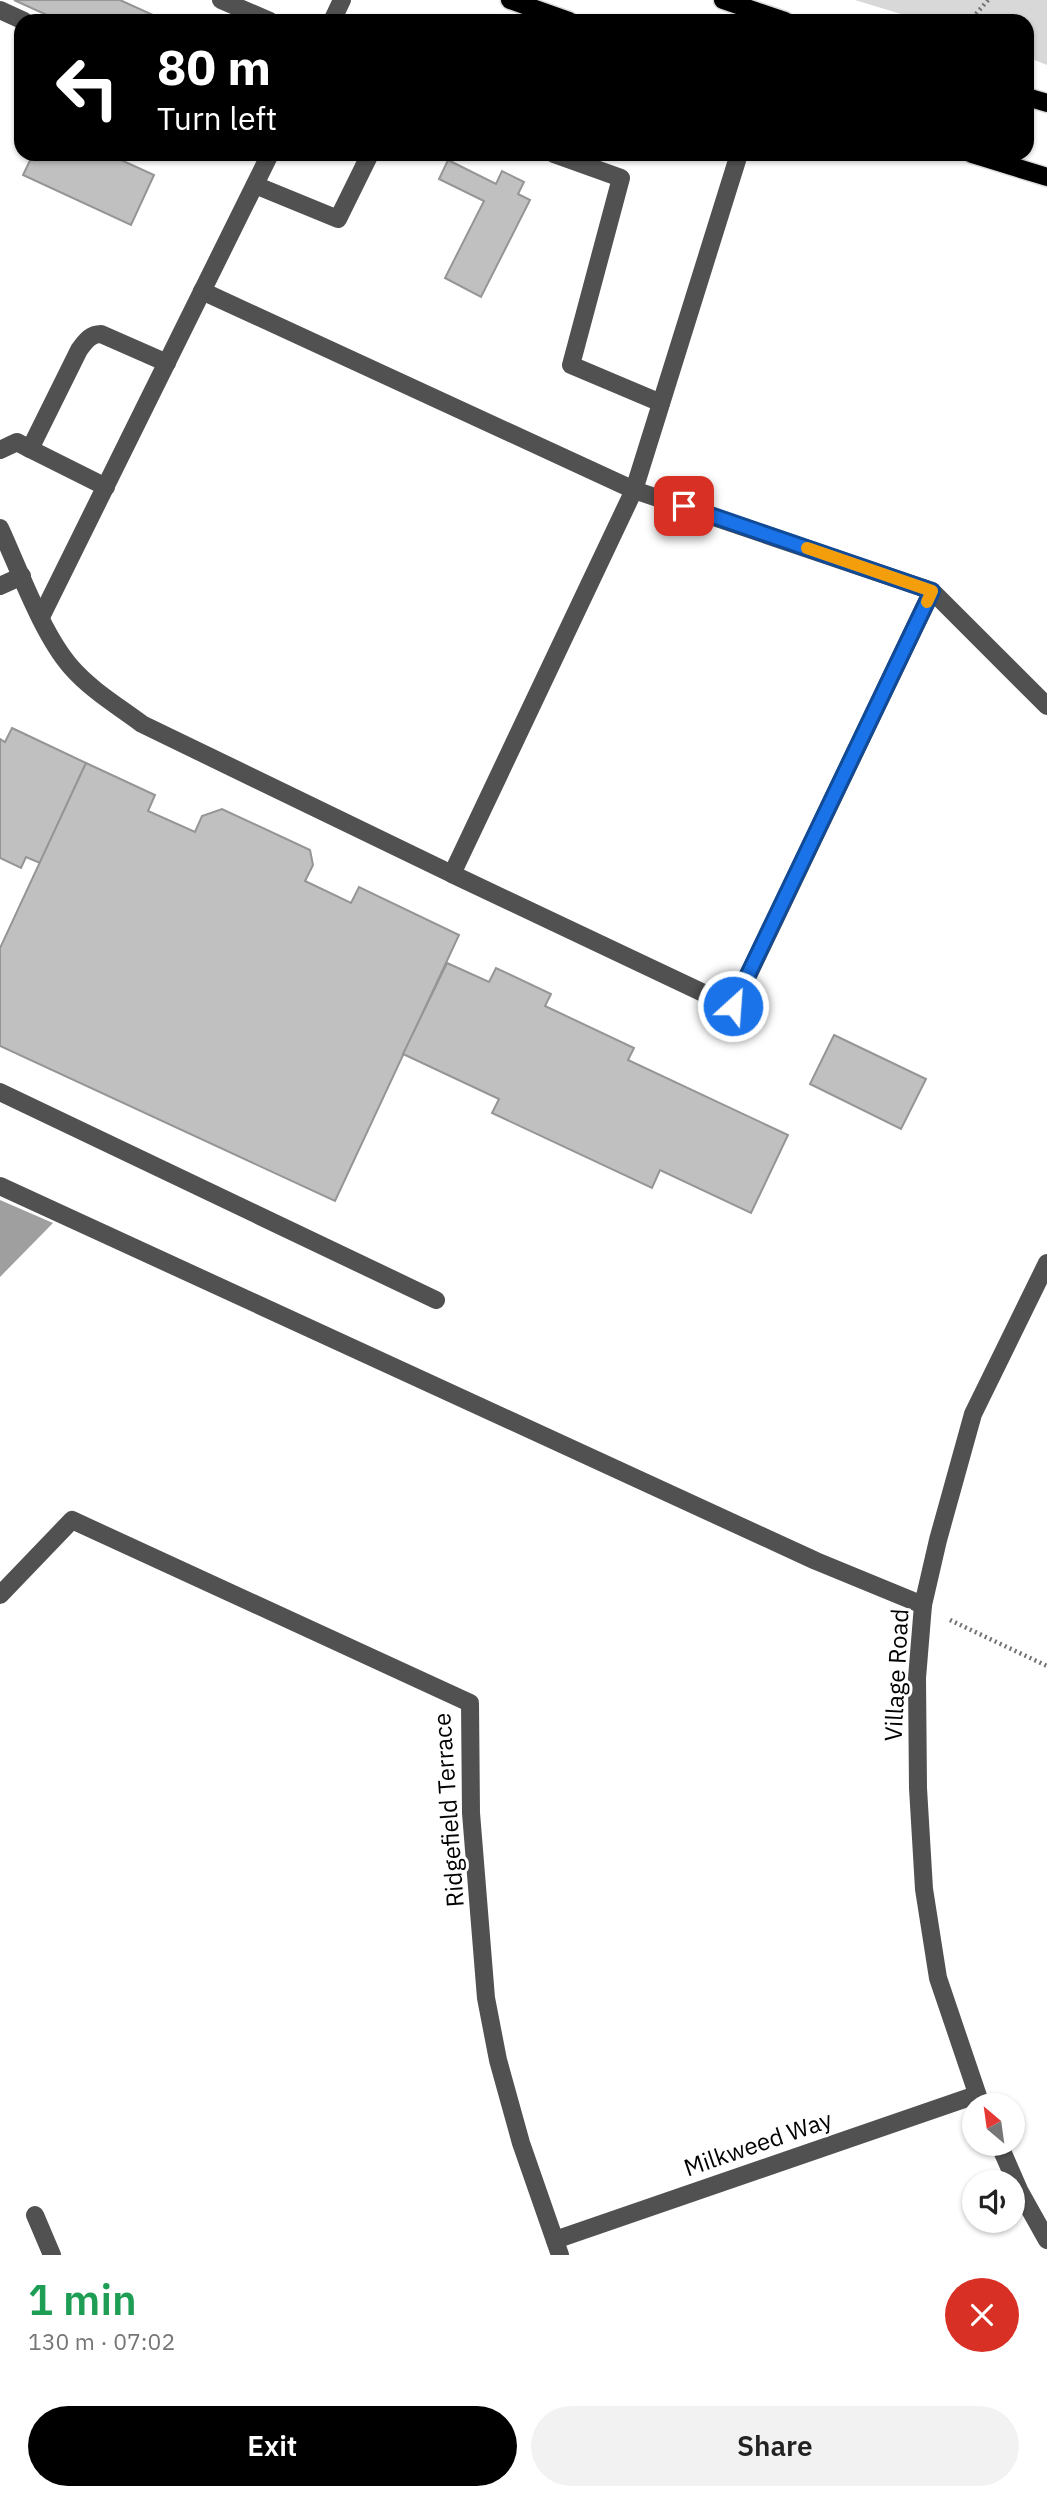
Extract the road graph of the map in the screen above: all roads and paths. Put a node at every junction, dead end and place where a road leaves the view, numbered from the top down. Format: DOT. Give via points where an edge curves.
graph roads {
  1 [pos="221,0"];
  2 [pos="510,0"];
  3 [pos="723,0"];
  4 [pos="988,0"];
  5 [pos="254,14"];
  6 [pos="549,14"];
  7 [pos="757,14"];
  8 [pos="976,14"];
  9 [pos="267,161"];
  10 [pos="367,161"];
  11 [pos="574,161"];
  12 [pos="737,161"];
  13 [pos="994,161"];
  14 [pos="1047,177"];
  15 [pos="256,184"];
  16 [pos="202,291"];
  17 [pos="167,363"];
  18 [pos="661,403"];
  19 [pos="30,449"];
  20 [pos="0,450"];
  21 [pos="106,486"];
  22 [pos="634,490"];
  23 [pos="0,528"];
  24 [pos="22,576"];
  25 [pos="0,586"];
  26 [pos="932,591"];
  27 [pos="41,617"];
  28 [pos="1047,706"];
  29 [pos="452,874"];
  30 [pos="0,1092"];
  31 [pos="0,1186"];
  32 [pos="1047,1263"];
  33 [pos="436,1300"];
  34 [pos="0,1595"];
  35 [pos="923,1605"];
  36 [pos="1047,1666"];
  37 [pos="977,2093"];
  38 [pos="962,2106"];
  39 [pos="1004,2156"];
  40 [pos="35,2215"];
  41 [pos="1047,2240"];
  42 [pos="558,2247"];
  43 [pos="52,2255"];
  1 -- 5 [label="street"];
  2 -- 6 [label="main road"];
  3 -- 7 [label="main road"];
  4 -- 8 [label="path"];
  9 -- 15 [label="street"];
  10 -- 15 [label="street" via="338,219"];
  11 -- 18 [label="street" via="621,177 571,365"];
  12 -- 18 [label="street"];
  13 -- 14 [label="main road"];
  15 -- 16 [label="street"];
  16 -- 17 [label="street"];
  16 -- 22 [label="street"];
  17 -- 19 [label="street" via="101,334 89,337"];
  17 -- 21 [label="street"];
  18 -- 22 [label="street"];
  19 -- 20 [label="street" via="17,442"];
  19 -- 21 [label="street"];
  21 -- 27 [label="street"];
  22 -- 26 [label="street"];
  22 -- 29 [label="street"];
  23 -- 24 [label="street"];
  24 -- 25 [label="street"];
  24 -- 27 [label="street"];
  26 -- 28 [label="street"];
  26 -- 29 [label="street" via="733,1006"];
  27 -- 29 [label="street" via="71,667 142,724"];
  30 -- 33 [label="street"];
  31 -- 35 [label="street"];
  32 -- 35 [label="street, Village Road" via="973,1414"];
  34 -- 42 [label="street, Ridgefield Terrace" via="72,1520 470,1703 471,1813 486,1998 521,2143"];
  35 -- 36 [label="path"];
  35 -- 37 [label="street, Village Road" via="917,1678 924,1889 938,1978"];
  38 -- 42 [label="street, Milkweed Way"];
  39 -- 41 [label="street"];
  40 -- 43 [label="street"];
}
